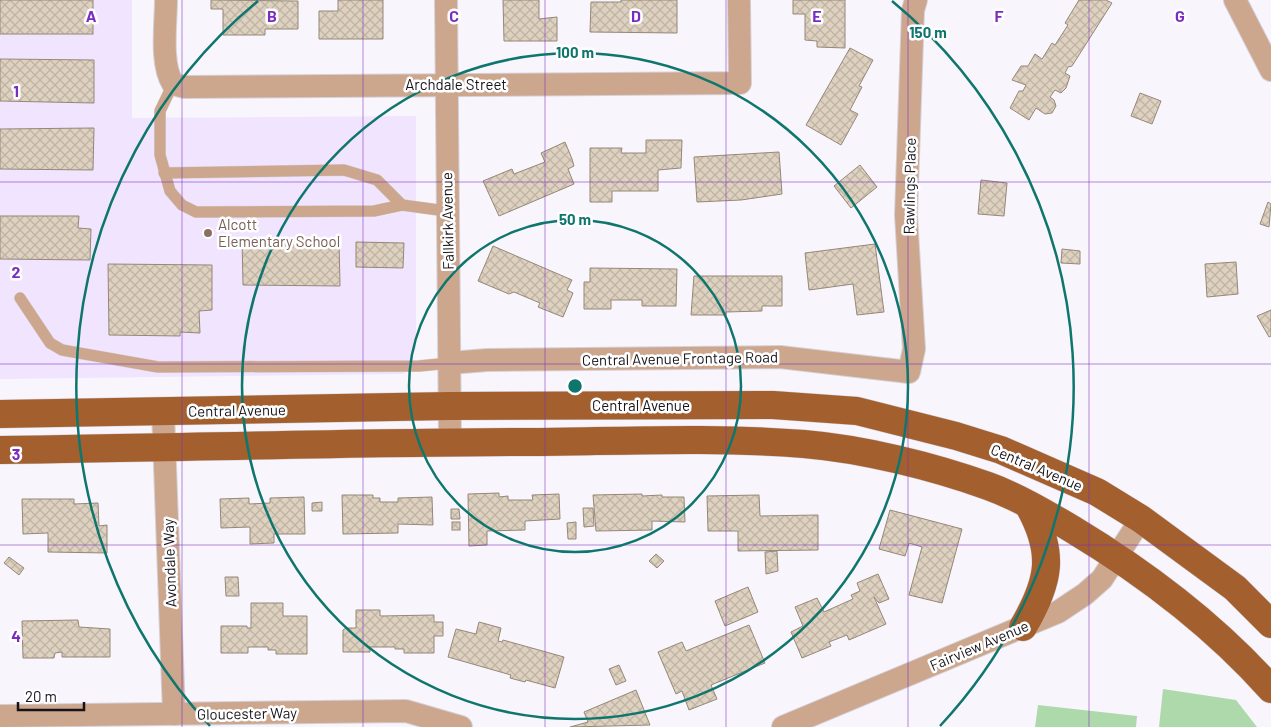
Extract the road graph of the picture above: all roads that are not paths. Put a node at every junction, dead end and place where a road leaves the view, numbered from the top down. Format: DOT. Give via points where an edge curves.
graph roads {
  1 [pos="166,0"];
  2 [pos="446,0"];
  3 [pos="739,0"];
  4 [pos="916,0"];
  5 [pos="1235,0"];
  6 [pos="1271,70"];
  7 [pos="173,84"];
  8 [pos="445,84"];
  9 [pos="164,173"];
  10 [pos="402,205"];
  11 [pos="446,211"];
  12 [pos="20,298"];
  13 [pos="450,363"];
  14 [pos="909,372"];
  15 [pos="450,406"];
  16 [pos="163,411"];
  17 [pos="0,414"];
  18 [pos="450,442"];
  19 [pos="164,448"];
  20 [pos="0,450"];
  21 [pos="1029,506"];
  22 [pos="1141,519"];
  23 [pos="1118,556"];
  24 [pos="1271,624"];
  25 [pos="1023,627"];
  26 [pos="1262,671"];
  27 [pos="1271,689"];
  28 [pos="174,714"];
  29 [pos="0,716"];
  30 [pos="461,727"];
  31 [pos="783,727"];
  1 -- 7 [label="street" via="166,65"];
  2 -- 8 [label="street, Fallkirk Avenue"];
  3 -- 8 [label="street, Archdale Street" via="740,83"];
  4 -- 14 [label="street, Rawlings Place" via="913,10 906,215 914,349"];
  5 -- 6 [label="street"];
  7 -- 8 [label="street, Archdale Street" via="184,87"];
  7 -- 9 [label="lane" via="160,111 159,139"];
  8 -- 11 [label="street, Fallkirk Avenue"];
  9 -- 10 [label="lane" via="344,170 377,180"];
  9 -- 10 [label="lane" via="170,191 182,205 196,212 374,211"];
  10 -- 11 [label="lane"];
  11 -- 13 [label="street, Fallkirk Avenue"];
  12 -- 13 [label="lane" via="50,343 62,350 158,367 419,366"];
  13 -- 14 [label="street, Central Avenue Frontage Road" via="780,357"];
  13 -- 15 [label="street, Fallkirk Avenue"];
  15 -- 16 [label="main road, Central Avenue"];
  15 -- 18 [label="street, Fallkirk Avenue"];
  15 -- 22 [label="main road, Central Avenue" via="773,405 858,411 1001,450 1097,492"];
  16 -- 17 [label="main road, Central Avenue"];
  16 -- 19 [label="street, Avondale Way"];
  18 -- 19 [label="main road"];
  18 -- 21 [label="main road" via="727,441 806,444 932,469 990,487"];
  19 -- 20 [label="main road"];
  19 -- 28 [label="street, Avondale Way"];
  21 -- 23 [label="main road"];
  21 -- 25 [label="main road" via="1039,524 1047,560 1042,591"];
  22 -- 23 [label="street, Fairview Avenue"];
  22 -- 24 [label="main road, Central Avenue" via="1235,588"];
  23 -- 25 [label="street, Fairview Avenue" via="1102,579 1085,594 1058,612"];
  23 -- 26 [label="main road" via="1188,608"];
  25 -- 31 [label="street, Fairview Avenue"];
  26 -- 27 [label="main road"];
  28 -- 29 [label="street, Gloucester Way"];
  28 -- 30 [label="street, Gloucester Way" via="406,711"];
}
